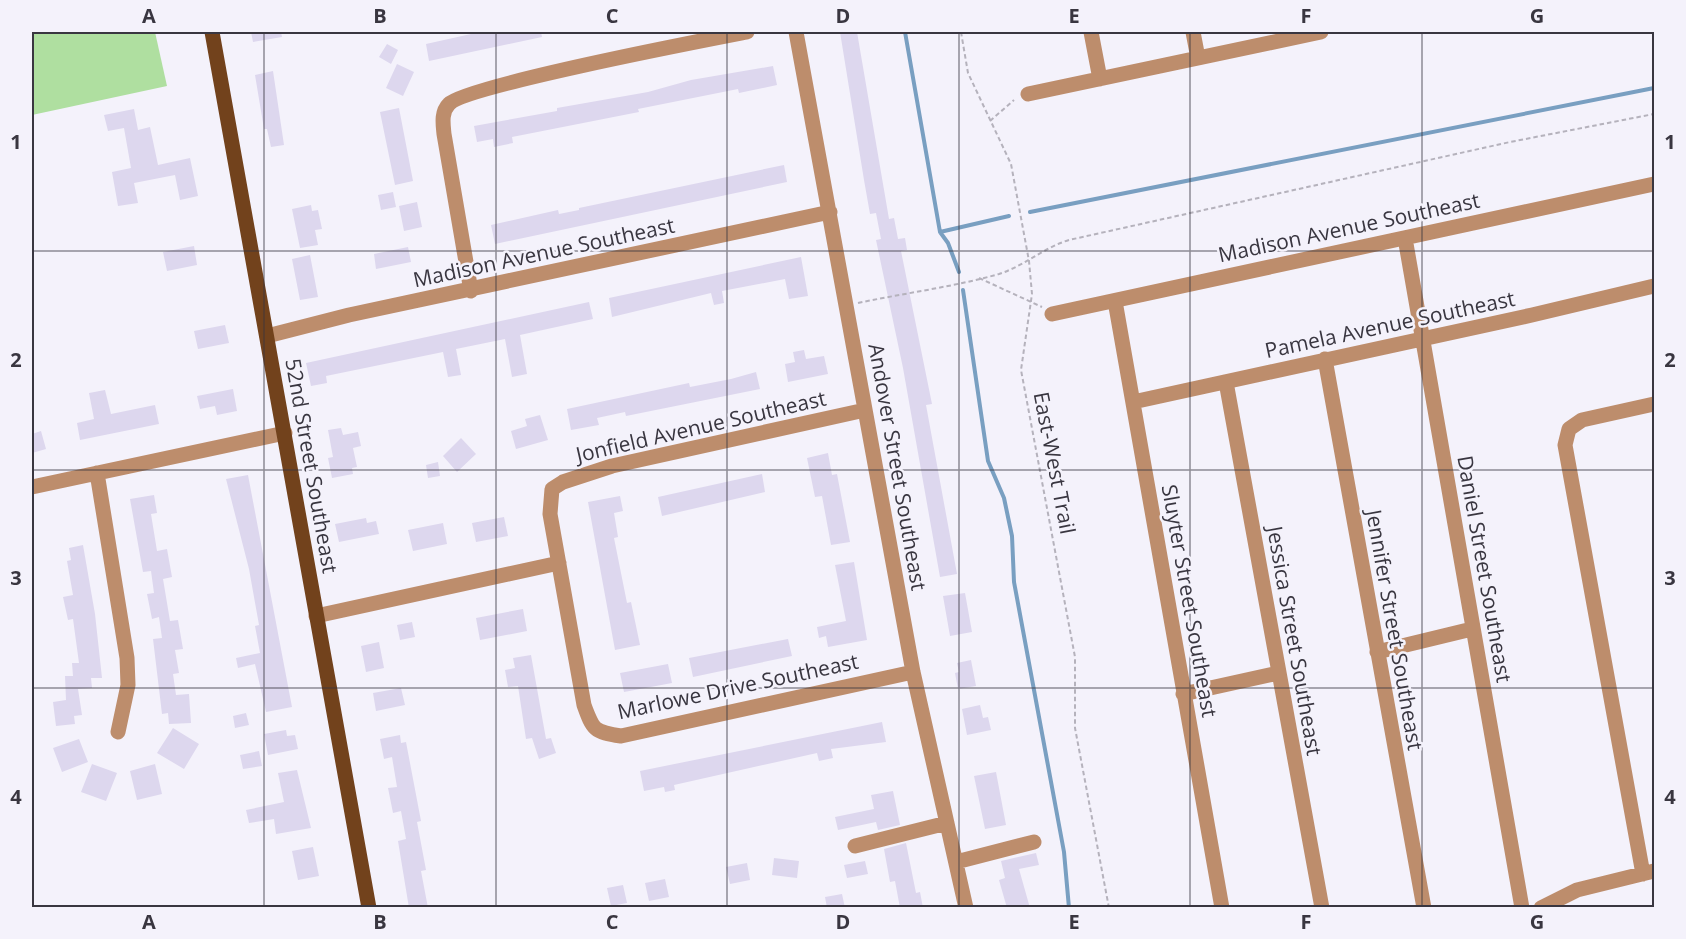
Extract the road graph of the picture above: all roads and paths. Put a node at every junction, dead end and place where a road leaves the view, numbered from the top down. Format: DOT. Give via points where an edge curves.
graph roads {
  1 [pos="212,32"];
  2 [pos="747,32"];
  3 [pos="796,32"];
  4 [pos="961,32"];
  5 [pos="1091,32"];
  6 [pos="1193,32"];
  7 [pos="1321,32"];
  8 [pos="1295,34"];
  9 [pos="1198,58"];
  10 [pos="1100,79"];
  11 [pos="1028,94"];
  12 [pos="1654,114"];
  13 [pos="990,121"];
  14 [pos="1654,184"];
  15 [pos="830,212"];
  16 [pos="1405,238"];
  17 [pos="1029,261"];
  18 [pos="978,278"];
  19 [pos="1654,286"];
  20 [pos="471,291"];
  21 [pos="1031,301"];
  22 [pos="1115,301"];
  23 [pos="847,306"];
  24 [pos="1052,314"];
  25 [pos="267,336"];
  26 [pos="1423,338"];
  27 [pos="1324,359"];
  28 [pos="1226,382"];
  29 [pos="1133,402"];
  30 [pos="1654,404"];
  31 [pos="865,410"];
  32 [pos="285,433"];
  33 [pos="97,473"];
  34 [pos="32,488"];
  35 [pos="559,563"];
  36 [pos="316,616"];
  37 [pos="1472,629"];
  38 [pos="1377,652"];
  39 [pos="913,672"];
  40 [pos="1278,673"];
  41 [pos="1183,694"];
  42 [pos="118,732"];
  43 [pos="947,823"];
  44 [pos="1034,842"];
  45 [pos="855,846"];
  46 [pos="956,862"];
  47 [pos="1648,872"];
  48 [pos="369,908"];
  49 [pos="966,908"];
  50 [pos="1109,908"];
  51 [pos="1222,908"];
  52 [pos="1322,908"];
  53 [pos="1424,908"];
  54 [pos="1522,908"];
  55 [pos="1541,908"];
  1 -- 25 [label="main road, 52nd Street Southeast"];
  2 -- 20 [label="street" via="506,84 459,96 447,105 442,118 444,134"];
  3 -- 15 [label="street, Andover Street Southeast"];
  4 -- 13 [label="path, East-West Trail" via="968,73"];
  5 -- 10 [label="street"];
  6 -- 9 [label="street"];
  7 -- 8 [label="street"];
  8 -- 9 [label="street"];
  9 -- 10 [label="street"];
  10 -- 11 [label="street"];
  11 -- 13 [label="path" via="1012,101"];
  12 -- 17 [label="path" via="1069,240 1051,245"];
  13 -- 17 [label="path, East-West Trail" via="1011,164"];
  14 -- 16 [label="street, Madison Avenue Southeast"];
  15 -- 20 [label="street, Madison Avenue Southeast"];
  15 -- 23 [label="street, Andover Street Southeast"];
  16 -- 22 [label="street, Madison Avenue Southeast"];
  16 -- 26 [label="street, Daniel Street Southeast"];
  17 -- 18 [label="path"];
  17 -- 21 [label="path, East-West Trail"];
  18 -- 21 [label="path"];
  18 -- 23 [label="path"];
  19 -- 26 [label="street, Pamela Avenue Southeast"];
  20 -- 25 [label="street, Madison Avenue Southeast"];
  21 -- 24 [label="path"];
  21 -- 50 [label="path, East-West Trail" via="1021,370 1075,657 1075,728"];
  22 -- 24 [label="street, Madison Avenue Southeast"];
  22 -- 29 [label="street, Sluyter Street Southeast"];
  23 -- 31 [label="street, Andover Street Southeast"];
  25 -- 32 [label="main road, 52nd Street Southeast"];
  26 -- 27 [label="street, Pamela Avenue Southeast"];
  26 -- 37 [label="street, Daniel Street Southeast"];
  27 -- 28 [label="street, Pamela Avenue Southeast"];
  27 -- 38 [label="street, Jennifer Street Southeast"];
  28 -- 29 [label="street, Pamela Avenue Southeast"];
  28 -- 40 [label="street, Jessica Street Southeast"];
  29 -- 41 [label="street, Sluyter Street Southeast"];
  30 -- 47 [label="street" via="1582,420 1569,429 1565,445"];
  31 -- 35 [label="street, Jonfield Avenue Southeast" via="676,450 563,482 552,489 550,500"];
  31 -- 39 [label="street, Andover Street Southeast"];
  32 -- 33 [label="street"];
  32 -- 36 [label="main road, 52nd Street Southeast"];
  33 -- 34 [label="street"];
  33 -- 42 [label="street" via="127,658 128,685"];
  35 -- 36 [label="street"];
  35 -- 39 [label="street, Marlowe Drive Southeast" via="584,705 599,733 621,736"];
  36 -- 48 [label="main road, 52nd Street Southeast"];
  37 -- 38 [label="street"];
  37 -- 54 [label="street, Daniel Street Southeast"];
  38 -- 53 [label="street, Jennifer Street Southeast"];
  39 -- 43 [label="street, Andover Street Southeast"];
  40 -- 41 [label="street"];
  40 -- 52 [label="street, Jessica Street Southeast"];
  41 -- 51 [label="street, Sluyter Street Southeast"];
  43 -- 45 [label="street"];
  43 -- 46 [label="street, Andover Street Southeast"];
  44 -- 46 [label="street"];
  46 -- 49 [label="street, Andover Street Southeast"];
  47 -- 55 [label="street" via="1577,890"];
}
